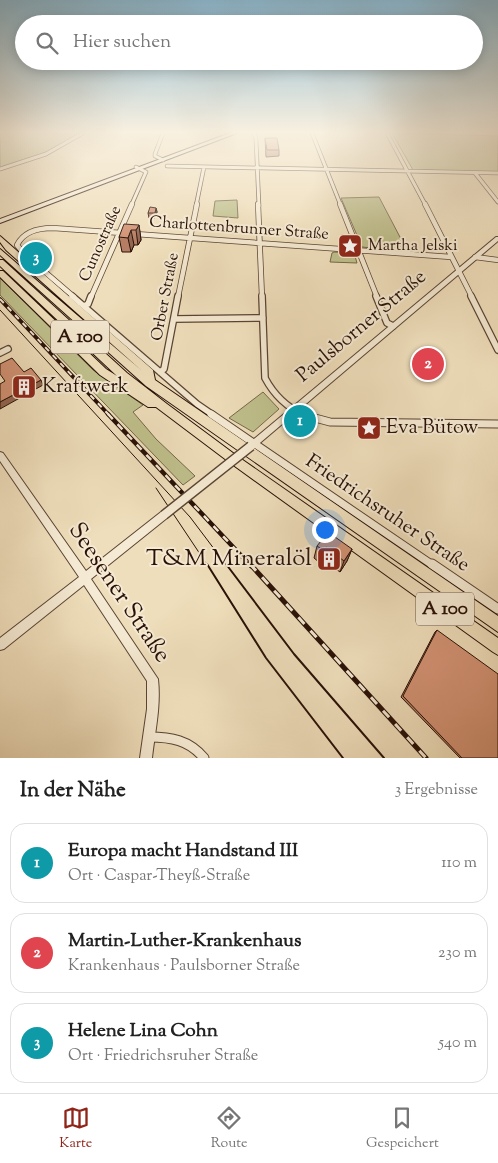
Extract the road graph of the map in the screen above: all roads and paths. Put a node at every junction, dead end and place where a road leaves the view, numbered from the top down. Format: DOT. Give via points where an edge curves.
graph roads {
  1 [pos="137,168"];
  2 [pos="137,168"];
  3 [pos="138,168"];
  4 [pos="204,168"];
  5 [pos="257,168"];
  6 [pos="270,168"];
  7 [pos="406,168"];
  8 [pos="326,170"];
  9 [pos="408,172"];
  10 [pos="475,173"];
  11 [pos="498,173"];
  12 [pos="498,202"];
  13 [pos="0,216"];
  14 [pos="0,221"];
  15 [pos="120,233"];
  16 [pos="26,234"];
  17 [pos="0,238"];
  18 [pos="190,238"];
  19 [pos="498,238"];
  20 [pos="260,243"];
  21 [pos="358,250"];
  22 [pos="0,251"];
  23 [pos="451,257"];
  24 [pos="475,257"];
  25 [pos="498,260"];
  26 [pos="0,262"];
  27 [pos="458,271"];
  28 [pos="0,273"];
  29 [pos="84,306"];
  30 [pos="263,318"];
  31 [pos="174,319"];
  32 [pos="393,326"];
  33 [pos="8,349"];
  34 [pos="498,350"];
  35 [pos="0,353"];
  36 [pos="160,372"];
  37 [pos="150,383"];
  38 [pos="163,407"];
  39 [pos="293,410"];
  40 [pos="498,424"];
  41 [pos="253,445"];
  42 [pos="0,455"];
  43 [pos="85,578"];
  44 [pos="498,609"];
  45 [pos="498,625"];
  46 [pos="0,645"];
  47 [pos="498,647"];
  48 [pos="149,738"];
  49 [pos="146,758"];
  50 [pos="204,758"];
  1 -- 13 [label="main road"];
  2 -- 14 [label="main road"];
  3 -- 15 [label="street, Cunostraße" via="146,172"];
  4 -- 18 [label="street, Orber Straße"];
  5 -- 20 [label="street"];
  6 -- 8 [label="street"];
  7 -- 9 [label="street"];
  8 -- 9 [label="street"];
  8 -- 21 [label="street"];
  9 -- 10 [label="street"];
  9 -- 23 [label="street"];
  10 -- 11 [label="street"];
  10 -- 12 [label="street"];
  15 -- 16 [label="street, Charlottenbrunner Straße" via="53,228"];
  15 -- 18 [label="street, Charlottenbrunner Straße"];
  15 -- 29 [label="street, Cunostraße" via="88,304"];
  16 -- 29 [label="street, Friedrichsruher Straße" via="19,240 18,249"];
  17 -- 37 [label="highway" via="150,374"];
  18 -- 20 [label="street, Charlottenbrunner Straße"];
  18 -- 31 [label="street, Orber Straße"];
  19 -- 24 [label="street, Paulsborner Straße"];
  20 -- 21 [label="street, Charlottenbrunner Straße"];
  20 -- 30 [label="street"];
  21 -- 23 [label="street, Charlottenbrunner Straße"];
  21 -- 32 [label="street" via="387,323"];
  22 -- 37 [label="highway, A 100"];
  23 -- 27 [label="street"];
  24 -- 25 [label="street"];
  24 -- 27 [label="street, Paulsborner Straße"];
  26 -- 38 [label="highway, A 100" via="123,376"];
  27 -- 32 [label="street, Paulsborner Straße"];
  27 -- 34 [label="street"];
  28 -- 38 [label="highway" via="103,372 149,404"];
  29 -- 36 [label="street, Friedrichsruher Straße"];
  30 -- 31 [label="street"];
  30 -- 39 [label="street" via="265,378 274,394"];
  31 -- 36 [label="street, Orber Straße" via="164,369"];
  32 -- 39 [label="street, Paulsborner Straße"];
  33 -- 35 [label="street"];
  36 -- 41 [label="street, Friedrichsruher Straße"];
  37 -- 45 [label="highway, A 100"];
  38 -- 47 [label="highway, A 100"];
  39 -- 40 [label="street" via="313,420 330,422"];
  39 -- 41 [label="street, Paulsborner Straße"];
  41 -- 43 [label="street, Paulsborner Straße, bridge"];
  41 -- 44 [label="street, Friedrichsruher Straße"];
  42 -- 43 [label="street, Seesener Straße"];
  43 -- 46 [label="street"];
  43 -- 48 [label="street, Seesener Straße" via="152,679 154,690"];
  48 -- 49 [label="street, Seesener Straße"];
  48 -- 50 [label="street" via="181,739"];
}
